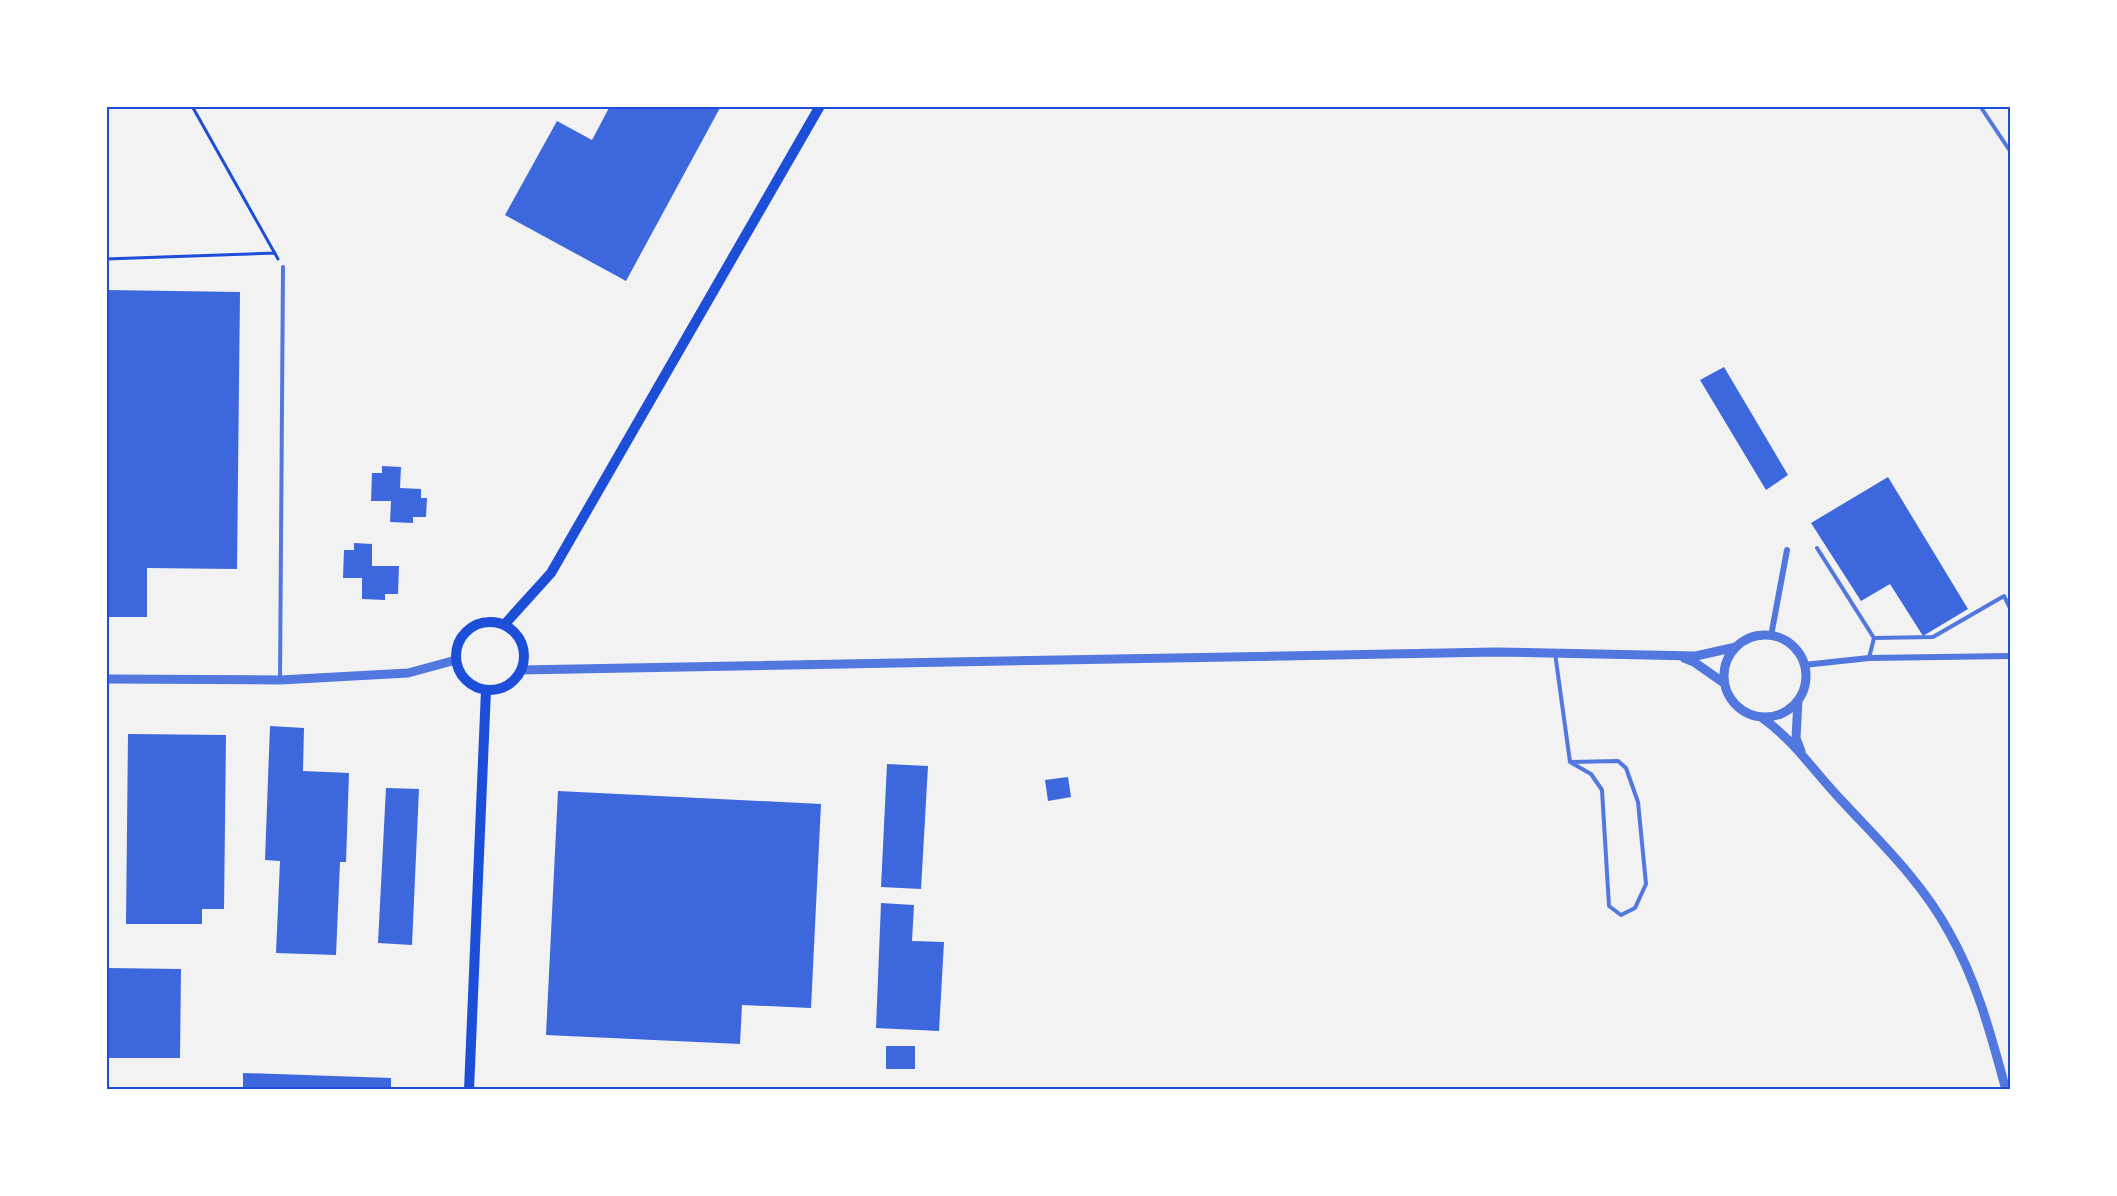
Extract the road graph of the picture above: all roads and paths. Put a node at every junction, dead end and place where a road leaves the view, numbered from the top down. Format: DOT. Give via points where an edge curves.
graph roads {
  1 [pos="192,106"];
  2 [pos="820,106"];
  3 [pos="1980,106"];
  4 [pos="2010,151"];
  5 [pos="274,253"];
  6 [pos="106,259"];
  7 [pos="283,267"];
  8 [pos="1817,548"];
  9 [pos="1787,550"];
  10 [pos="2010,608"];
  11 [pos="504,625"];
  12 [pos="1771,636"];
  13 [pos="1874,638"];
  14 [pos="1736,647"];
  15 [pos="1555,652"];
  16 [pos="1676,656"];
  17 [pos="2010,656"];
  18 [pos="1869,658"];
  19 [pos="456,660"];
  20 [pos="1804,665"];
  21 [pos="521,670"];
  22 [pos="106,679"];
  23 [pos="280,680"];
  24 [pos="1724,683"];
  25 [pos="486,690"];
  26 [pos="1798,700"];
  27 [pos="1761,717"];
  28 [pos="1803,756"];
  29 [pos="1570,762"];
  30 [pos="469,1089"];
  31 [pos="2006,1089"];
  1 -- 5 [label="path"];
  2 -- 11 [label="main road" via="551,573"];
  3 -- 4 [label="lane"];
  5 -- 6 [label="path"];
  5 -- 7 [label="path"];
  7 -- 23 [label="lane"];
  8 -- 13 [label="lane"];
  9 -- 12 [label="street"];
  10 -- 13 [label="lane" via="2004,596 1933,637"];
  11 -- 19 [label="main road" via="484,622 466,632 456,650"];
  11 -- 21 [label="main road" via="520,639"];
  12 -- 14 [label="street" via="1746,640"];
  12 -- 20 [label="street" via="1795,649"];
  13 -- 18 [label="lane"];
  14 -- 16 [label="street"];
  14 -- 24 [label="street" via="1726,664"];
  15 -- 16 [label="street"];
  15 -- 21 [label="street"];
  15 -- 29 [label="lane"];
  16 -- 24 [label="street" via="1694,662"];
  17 -- 18 [label="street"];
  18 -- 20 [label="street"];
  19 -- 23 [label="street" via="408,673"];
  19 -- 25 [label="main road" via="466,680"];
  20 -- 26 [label="street" via="1804,687"];
  21 -- 25 [label="main road" via="506,686"];
  22 -- 23 [label="street"];
  24 -- 27 [label="street" via="1737,706"];
  25 -- 30 [label="main road"];
  26 -- 27 [label="street" via="1778,715"];
  26 -- 28 [label="street" via="1796,738"];
  27 -- 28 [label="street" via="1779,729"];
  28 -- 31 [label="street" via="1911,876 1949,931 1982,1002"];
  29 -- 29 [label="lane" via="1591,774 1602,790 1609,906 1621,915 1635,908 1646,884 1638,802 1626,768 1618,761"];
}
